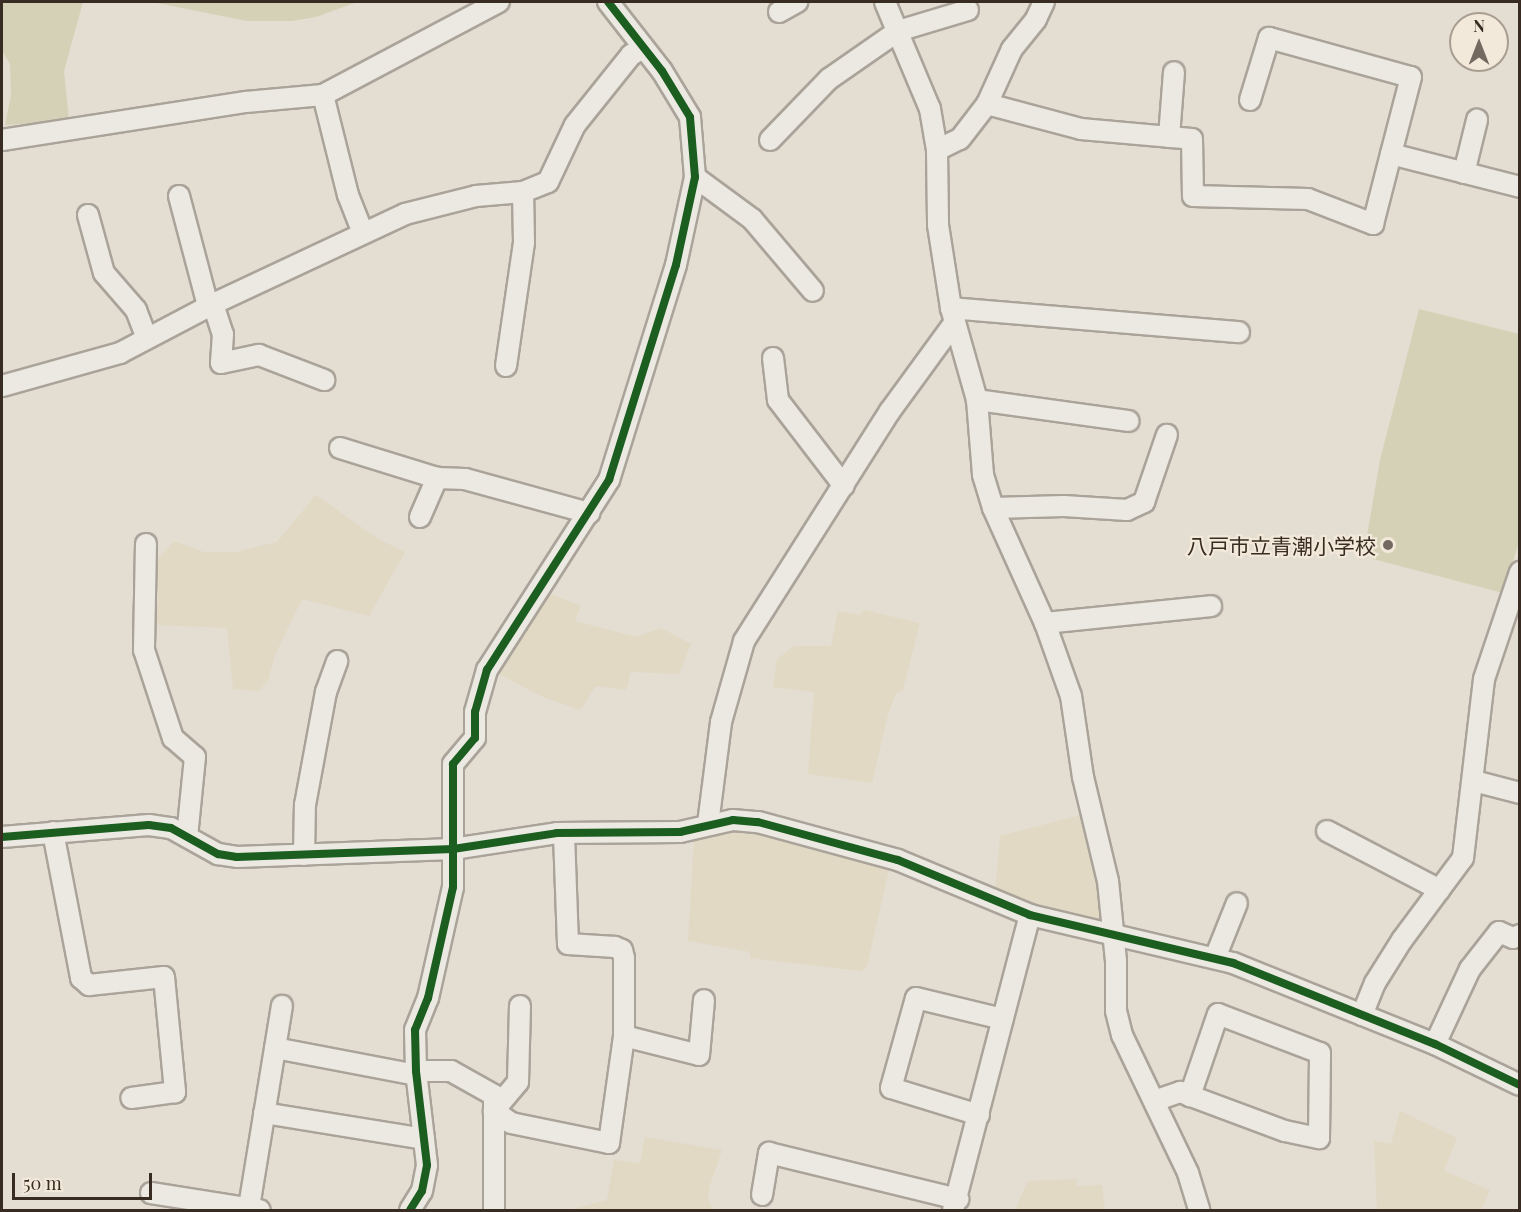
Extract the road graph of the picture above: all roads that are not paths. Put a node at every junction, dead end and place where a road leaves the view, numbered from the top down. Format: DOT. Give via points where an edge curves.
graph roads {
  1 [pos="499,2"];
  2 [pos="608,2"];
  3 [pos="797,2"];
  4 [pos="885,2"];
  5 [pos="1044,2"];
  6 [pos="968,10"];
  7 [pos="779,12"];
  8 [pos="898,31"];
  9 [pos="643,48"];
  10 [pos="1174,72"];
  11 [pos="323,95"];
  12 [pos="1250,99"];
  13 [pos="987,104"];
  14 [pos="1477,120"];
  15 [pos="1169,136"];
  16 [pos="2,140"];
  17 [pos="770,140"];
  18 [pos="937,150"];
  19 [pos="1391,154"];
  20 [pos="1464,173"];
  21 [pos="695,177"];
  22 [pos="1520,187"];
  23 [pos="523,192"];
  24 [pos="179,196"];
  25 [pos="88,215"];
  26 [pos="363,234"];
  27 [pos="813,291"];
  28 [pos="211,305"];
  29 [pos="953,315"];
  30 [pos="1239,332"];
  31 [pos="147,338"];
  32 [pos="773,358"];
  33 [pos="506,366"];
  34 [pos="324,380"];
  35 [pos="2,386"];
  36 [pos="977,400"];
  37 [pos="1129,421"];
  38 [pos="1167,435"];
  39 [pos="340,448"];
  40 [pos="437,478"];
  41 [pos="843,486"];
  42 [pos="993,508"];
  43 [pos="589,513"];
  44 [pos="420,517"];
  45 [pos="146,544"];
  46 [pos="1520,572"];
  47 [pos="1211,606"];
  48 [pos="1512,619"];
  49 [pos="1045,623"];
  50 [pos="337,661"];
  51 [pos="1474,781"];
  52 [pos="1520,793"];
  53 [pos="708,824"];
  54 [pos="1327,831"];
  55 [pos="53,832"];
  56 [pos="564,833"];
  57 [pos="2,837"];
  58 [pos="187,837"];
  59 [pos="453,849"];
  60 [pos="304,855"];
  61 [pos="1440,890"];
  62 [pos="1236,903"];
  63 [pos="1030,915"];
  64 [pos="1113,934"];
  65 [pos="1520,935"];
  66 [pos="1215,958"];
  67 [pos="704,1000"];
  68 [pos="282,1006"];
  69 [pos="520,1006"];
  70 [pos="1362,1015"];
  71 [pos="1002,1020"];
  72 [pos="624,1036"];
  73 [pos="1435,1044"];
  74 [pos="275,1048"];
  75 [pos="416,1073"];
  76 [pos="1520,1085"];
  77 [pos="1190,1096"];
  78 [pos="131,1098"];
  79 [pos="1154,1101"];
  80 [pos="494,1111"];
  81 [pos="264,1113"];
  82 [pos="978,1115"];
  83 [pos="424,1139"];
  84 [pos="151,1193"];
  85 [pos="762,1195"];
  86 [pos="955,1204"];
  87 [pos="254,1209"];
  88 [pos="410,1210"];
  89 [pos="494,1210"];
  90 [pos="1199,1210"];
  1 -- 11 [label="street"];
  2 -- 9 [label="street"];
  3 -- 7 [label="street"];
  4 -- 8 [label="street"];
  5 -- 13 [label="street" via="1036,19 1011,49"];
  6 -- 8 [label="street"];
  8 -- 17 [label="street" via="829,79"];
  8 -- 18 [label="street" via="930,109"];
  9 -- 21 [label="street" via="690,117"];
  9 -- 23 [label="street" via="631,55 575,125 548,182"];
  10 -- 15 [label="street"];
  11 -- 16 [label="street" via="246,102"];
  11 -- 26 [label="street" via="348,195"];
  12 -- 19 [label="street" via="1269,38 1411,77"];
  13 -- 15 [label="street" via="1081,129"];
  13 -- 18 [label="street" via="960,139"];
  14 -- 20 [label="street"];
  15 -- 19 [label="street" via="1191,139 1193,196 1308,199 1373,224"];
  18 -- 29 [label="street" via="938,225"];
  19 -- 20 [label="street"];
  20 -- 22 [label="street"];
  21 -- 27 [label="street" via="752,219"];
  21 -- 43 [label="street" via="676,265 651,351 609,480"];
  23 -- 26 [label="street" via="476,195 405,214"];
  23 -- 33 [label="street" via="524,242"];
  24 -- 28 [label="street"];
  25 -- 31 [label="street" via="104,273 136,310"];
  26 -- 28 [label="street"];
  28 -- 31 [label="street"];
  28 -- 34 [label="street" via="223,333 220,363 259,355"];
  29 -- 30 [label="street"];
  29 -- 36 [label="street"];
  29 -- 41 [label="street"];
  31 -- 35 [label="street" via="120,353"];
  32 -- 41 [label="street" via="778,400"];
  36 -- 37 [label="street"];
  36 -- 42 [label="street" via="982,475"];
  38 -- 42 [label="street" via="1144,502 1127,510 1064,506"];
  39 -- 40 [label="street"];
  40 -- 43 [label="street" via="465,479"];
  40 -- 44 [label="street"];
  41 -- 53 [label="street" via="744,641 720,722"];
  42 -- 49 [label="street"];
  43 -- 59 [label="street" via="487,670 475,712 475,738 453,764"];
  45 -- 58 [label="street" via="144,650 173,738 195,757"];
  46 -- 48 [label="street"];
  47 -- 49 [label="street"];
  48 -- 51 [label="street" via="1484,679"];
  49 -- 64 [label="street" via="1071,696 1083,777 1108,881"];
  50 -- 60 [label="street" via="326,692 305,805"];
  51 -- 52 [label="street"];
  51 -- 61 [label="street" via="1463,858"];
  53 -- 56 [label="street" via="680,832"];
  53 -- 63 [label="street" via="758,822 838,841 898,860"];
  54 -- 61 [label="street"];
  55 -- 57 [label="street"];
  55 -- 58 [label="street" via="149,825 171,828"];
  55 -- 78 [label="street" via="81,978 89,985 164,977 175,1092"];
  56 -- 59 [label="street"];
  56 -- 72 [label="street" via="568,944 622,950"];
  58 -- 60 [label="street" via="228,855"];
  59 -- 60 [label="street"];
  59 -- 75 [label="street" via="453,887 428,998 415,1030"];
  61 -- 70 [label="street" via="1385,966"];
  62 -- 66 [label="street"];
  63 -- 64 [label="street"];
  63 -- 71 [label="street"];
  64 -- 66 [label="street"];
  64 -- 79 [label="street" via="1116,1011 1122,1035"];
  65 -- 73 [label="street" via="1513,938 1499,932 1477,960"];
  66 -- 70 [label="street"];
  67 -- 72 [label="street" via="699,1055"];
  68 -- 74 [label="street"];
  69 -- 80 [label="street" via="518,1082 507,1100"];
  70 -- 73 [label="street"];
  71 -- 82 [label="street"];
  71 -- 82 [label="street" via="916,999 891,1088"];
  72 -- 80 [label="street" via="609,1143 511,1123"];
  73 -- 76 [label="street"];
  74 -- 75 [label="street"];
  74 -- 81 [label="street"];
  75 -- 80 [label="street" via="451,1071 472,1080 494,1095"];
  75 -- 83 [label="street"];
  77 -- 77 [label="street" via="1285,1131 1318,1138 1320,1053 1218,1014"];
  77 -- 79 [label="street" via="1180,1092"];
  79 -- 90 [label="street" via="1188,1173"];
  80 -- 89 [label="street"];
  81 -- 83 [label="street"];
  81 -- 87 [label="street"];
  82 -- 86 [label="street"];
  83 -- 88 [label="street" via="427,1165 422,1191"];
  84 -- 87 [label="street"];
  85 -- 86 [label="street" via="769,1153"];
}
